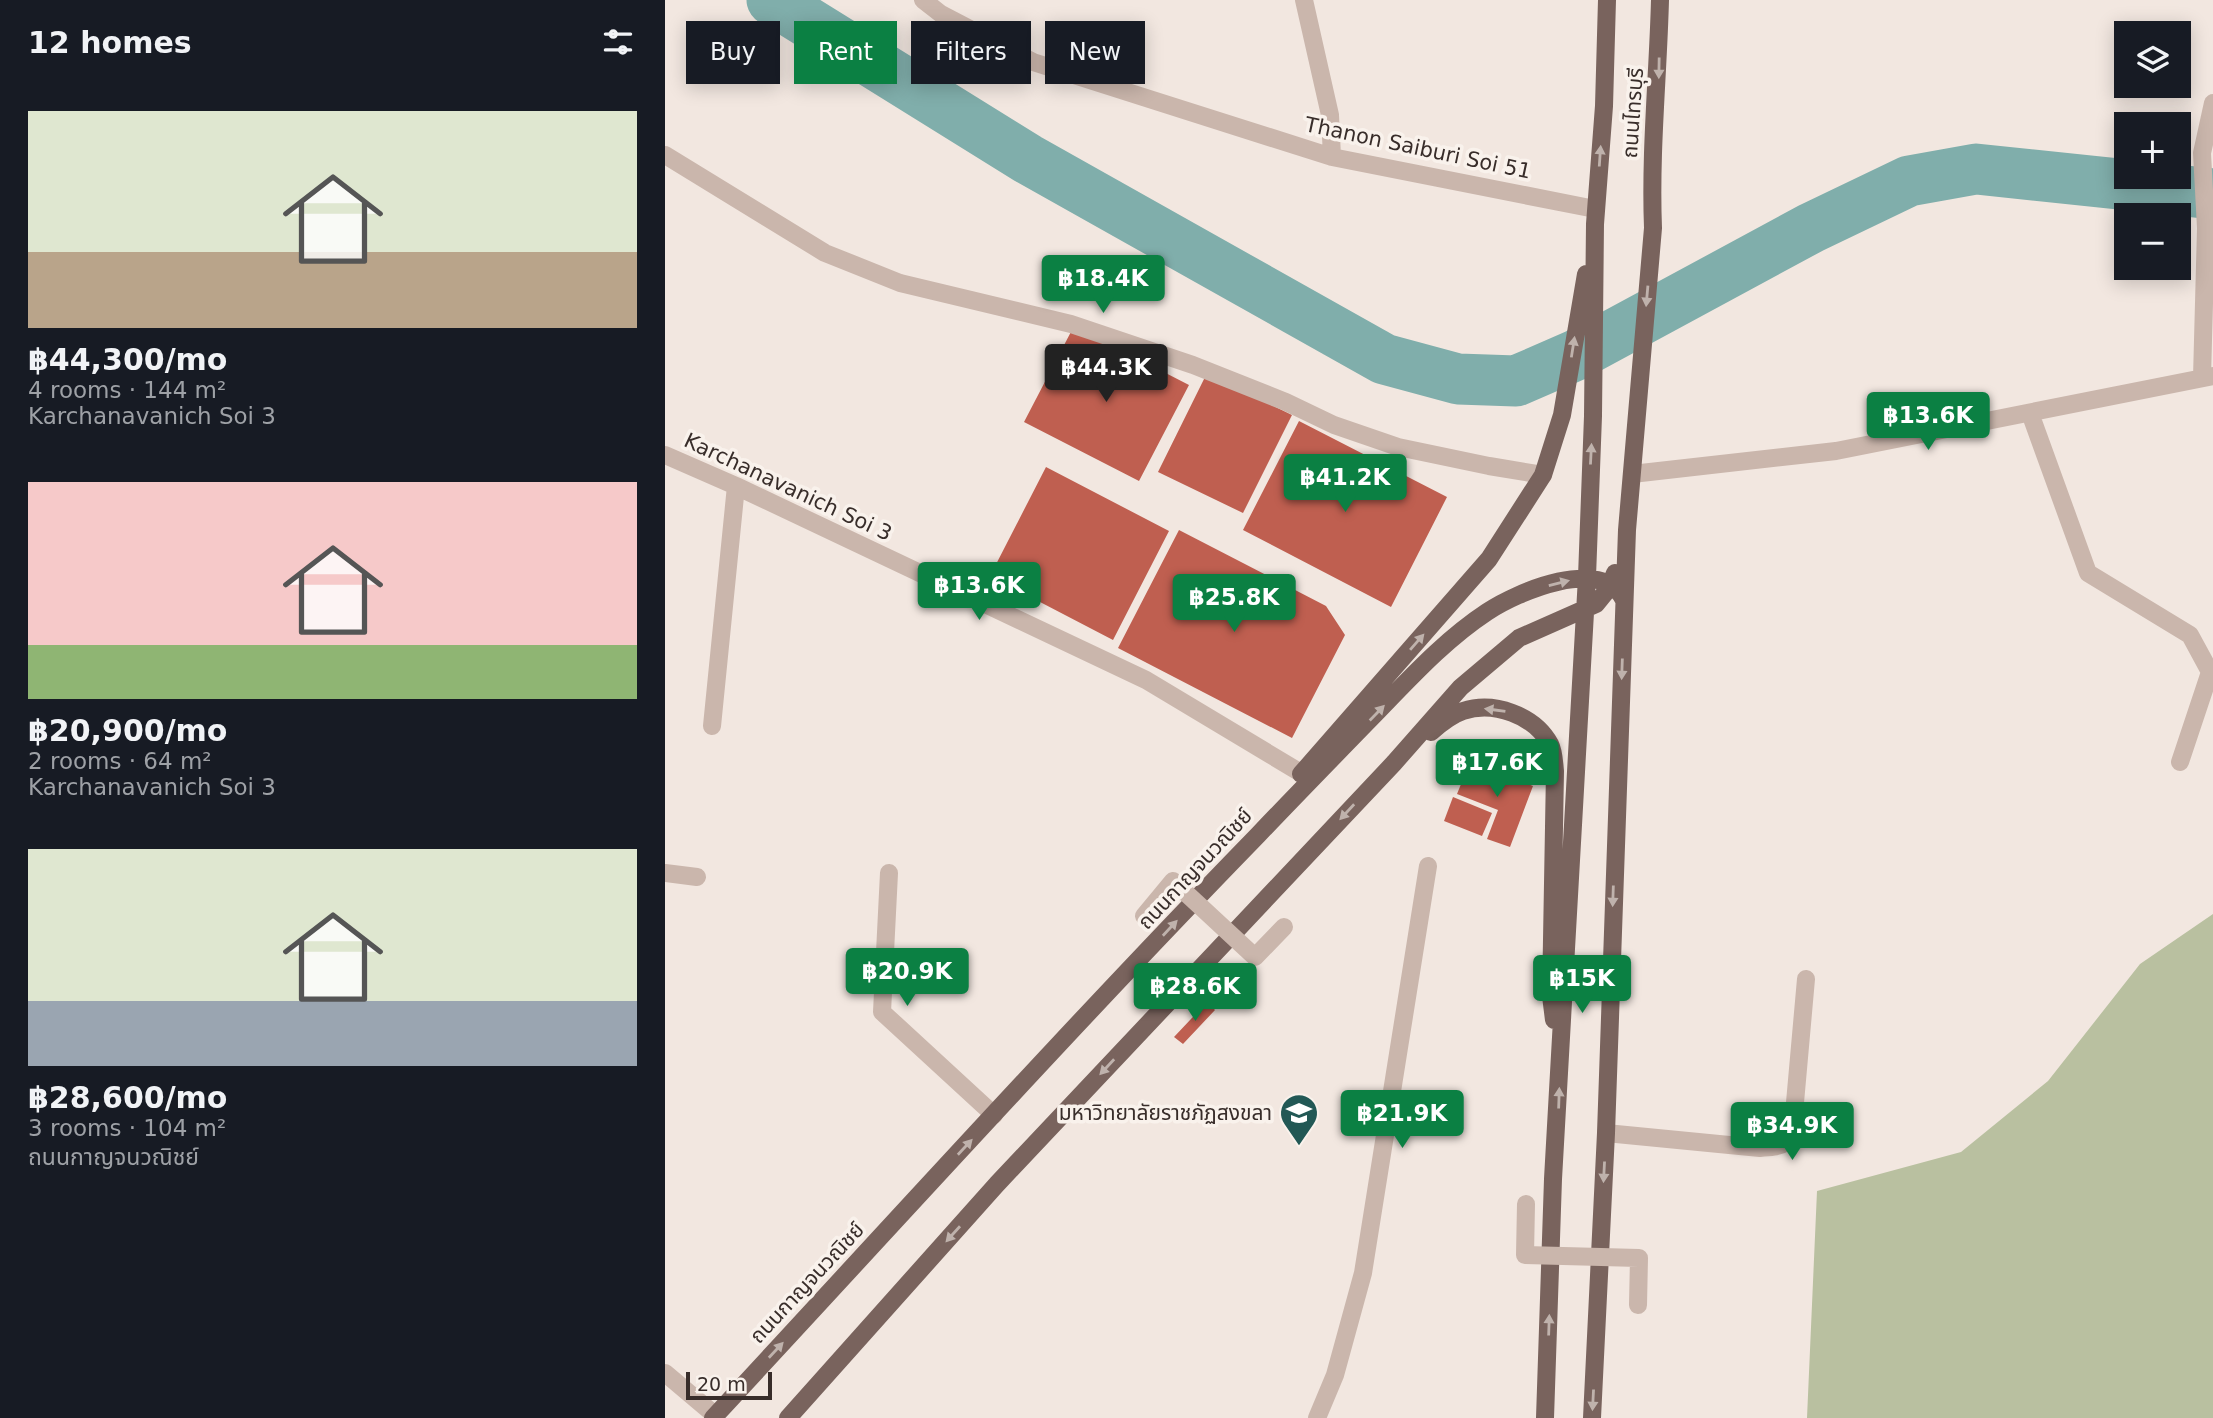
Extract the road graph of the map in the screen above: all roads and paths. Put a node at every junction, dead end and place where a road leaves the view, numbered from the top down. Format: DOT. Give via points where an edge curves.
graph roads {
  1 [pos="923,0"];
  2 [pos="1304,0"];
  3 [pos="1607,0"];
  4 [pos="1660,0"];
  5 [pos="2213,103"];
  6 [pos="665,155"];
  7 [pos="1332,157"];
  8 [pos="1595,217"];
  9 [pos="2207,377"];
  10 [pos="2030,413"];
  11 [pos="665,455"];
  12 [pos="1632,474"];
  13 [pos="1543,475"];
  14 [pos="736,486"];
  15 [pos="1627,530"];
  16 [pos="1587,577"];
  17 [pos="1611,584"];
  18 [pos="1624,600"];
  19 [pos="1584,611"];
  20 [pos="712,726"];
  21 [pos="2180,762"];
  22 [pos="1394,763"];
  23 [pos="1301,773"];
  24 [pos="1428,866"];
  25 [pos="1227,867"];
  26 [pos="665,873"];
  27 [pos="889,873"];
  28 [pos="697,877"];
  29 [pos="1144,916"];
  30 [pos="1284,927"];
  31 [pos="1806,979"];
  32 [pos="1560,1062"];
  33 [pos="994,1115"];
  34 [pos="1606,1133"];
  35 [pos="1526,1204"];
  36 [pos="1638,1305"];
  37 [pos="665,1373"];
  38 [pos="715,1417"];
  39 [pos="788,1418"];
  40 [pos="1317,1418"];
  41 [pos="1545,1418"];
  42 [pos="1592,1418"];
  1 -- 7 [label="street, Thanon Saiburi Soi 51" via="1033,62"];
  2 -- 7 [label="street" via="1330,115"];
  8 -- 3 [label="main road, ถนนไทรบุรี, one-way"];
  4 -- 12 [label="main road, ถนนไทรบุรี, one-way" via="1651,179 1653,228"];
  5 -- 9 [label="street" via="2202,153"];
  6 -- 13 [label="street" via="825,253 900,283 1083,328 1193,365 1398,447"];
  7 -- 8 [label="street, Thanon Saiburi Soi 51"];
  13 -- 8 [label="main road, one-way" via="1562,415"];
  16 -- 8 [label="main road, one-way"];
  9 -- 10 [label="street"];
  10 -- 12 [label="street" via="1836,451"];
  10 -- 21 [label="street" via="2088,573 2190,635 2210,672"];
  11 -- 14 [label="street, Karchanavanich Soi 3"];
  12 -- 15 [label="main road, ถนนไทรบุรี"];
  23 -- 13 [label="main road, one-way" via="1489,559"];
  14 -- 20 [label="street"];
  14 -- 23 [label="street, Karchanavanich Soi 3" via="1146,680"];
  15 -- 17 [label="main road"];
  15 -- 18 [label="main road"];
  16 -- 17 [label="main road, ถนนกาญจนวณิชย์"];
  16 -- 19 [label="main road"];
  25 -- 16 [label="main road, ถนนกาญจนวณิชย์, one-way" via="1437,651 1487,612 1525,592"];
  17 -- 18 [label="main road"];
  17 -- 19 [label="main road" via="1596,604"];
  18 -- 34 [label="main road, one-way"];
  19 -- 22 [label="main road" via="1519,638 1461,687"];
  19 -- 32 [label="main road"];
  32 -- 22 [label="main road, one-way" via="1551,996 1555,771 1551,746 1526,718 1476,708 1441,724"];
  22 -- 39 [label="main road, one-way" via="997,1184"];
  23 -- 25 [label="main road"];
  24 -- 40 [label="street" via="1363,1273 1335,1375"];
  33 -- 25 [label="main road, ถนนกาญจนวณิชย์, one-way"];
  26 -- 28 [label="street"];
  27 -- 33 [label="street" via="882,1012"];
  29 -- 30 [label="street, bridge" via="1173,881 1255,957"];
  31 -- 34 [label="street" via="1793,1125 1790,1139 1782,1146 1761,1148"];
  41 -- 32 [label="main road, one-way"];
  38 -- 33 [label="main road, ถนนกาญจนวณิชย์, one-way"];
  34 -- 42 [label="main road, one-way"];
  35 -- 36 [label="street, bridge" via="1525,1255 1639,1258"];
  37 -- 38 [label="street"];
}
